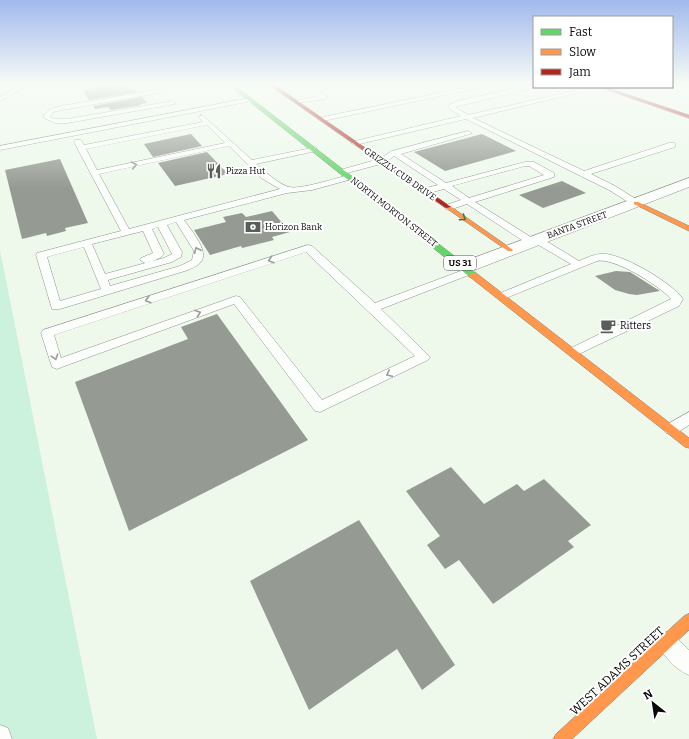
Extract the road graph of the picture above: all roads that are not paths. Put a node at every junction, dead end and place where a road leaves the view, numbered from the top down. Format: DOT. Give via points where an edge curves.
graph roads {
  1 [pos="48,118"];
  2 [pos="89,118"];
  3 [pos="154,118"];
  4 [pos="203,118"];
  5 [pos="274,118"];
  6 [pos="330,118"];
  7 [pos="461,118"];
  8 [pos="470,118"];
  9 [pos="323,120"];
  10 [pos="208,123"];
  11 [pos="468,133"];
  12 [pos="74,134"];
  13 [pos="355,143"];
  14 [pos="230,144"];
  15 [pos="672,145"];
  16 [pos="0,148"];
  17 [pos="82,148"];
  18 [pos="313,149"];
  19 [pos="395,153"];
  20 [pos="382,161"];
  21 [pos="250,163"];
  22 [pos="96,173"];
  23 [pos="584,174"];
  24 [pos="346,175"];
  25 [pos="689,182"];
  26 [pos="446,186"];
  27 [pos="288,190"];
  28 [pos="425,191"];
  29 [pos="469,201"];
  30 [pos="636,203"];
  31 [pos="449,207"];
  32 [pos="170,221"];
  33 [pos="146,227"];
  34 [pos="689,229"];
  35 [pos="126,232"];
  36 [pos="534,241"];
  37 [pos="87,243"];
  38 [pos="510,250"];
  39 [pos="579,265"];
  40 [pos="468,269"];
  41 [pos="102,282"];
  42 [pos="502,296"];
  43 [pos="373,308"];
  44 [pos="572,352"];
  45 [pos="689,418"];
  46 [pos="670,429"];
  47 [pos="689,444"];
  48 [pos="689,621"];
  49 [pos="666,642"];
  50 [pos="689,665"];
  51 [pos="561,739"];
  1 -- 2 [label="lane" via="56,122"];
  3 -- 12 [label="lane"];
  4 -- 10 [label="lane"];
  5 -- 18 [label="street, NORTH MORTON STREET / US 31"];
  6 -- 9 [label="lane"];
  7 -- 13 [label="lane"];
  8 -- 23 [label="lane"];
  9 -- 13 [label="street, GRIZZLY CUB DRIVE"];
  10 -- 14 [label="lane"];
  10 -- 17 [label="lane"];
  11 -- 19 [label="lane"];
  12 -- 16 [label="lane"];
  12 -- 17 [label="lane"];
  13 -- 20 [label="street, GRIZZLY CUB DRIVE"];
  14 -- 21 [label="lane"];
  22 -- 14 [label="lane, one-way"];
  15 -- 23 [label="lane"];
  17 -- 22 [label="lane"];
  18 -- 21 [label="lane"];
  18 -- 24 [label="street, NORTH MORTON STREET / US 31"];
  19 -- 20 [label="lane"];
  19 -- 26 [label="lane"];
  20 -- 24 [label="lane"];
  20 -- 28 [label="street, GRIZZLY CUB DRIVE"];
  21 -- 27 [label="lane" via="264,176"];
  22 -- 35 [label="lane"];
  23 -- 30 [label="lane"];
  24 -- 27 [label="lane" via="312,186"];
  24 -- 40 [label="street, NORTH MORTON STREET / US 31"];
  25 -- 30 [label="street, BANTA STREET"];
  26 -- 28 [label="lane"];
  26 -- 29 [label="lane"];
  26 -- 29 [label="lane" via="525,164 531,164 551,175"];
  27 -- 32 [label="lane"];
  28 -- 31 [label="street, GRIZZLY CUB DRIVE"];
  29 -- 31 [label="lane"];
  29 -- 36 [label="lane"];
  30 -- 34 [label="street"];
  30 -- 36 [label="street, BANTA STREET"];
  31 -- 38 [label="street, GRIZZLY CUB DRIVE, one-way"];
  32 -- 33 [label="lane"];
  32 -- 41 [label="lane" via="178,255"];
  41 -- 32 [label="lane, one-way" via="184,268 196,262 199,258 198,251"];
  33 -- 35 [label="lane"];
  33 -- 41 [label="lane" via="159,254"];
  35 -- 37 [label="lane"];
  36 -- 38 [label="street, BANTA STREET"];
  36 -- 39 [label="lane"];
  37 -- 41 [label="lane"];
  37 -- 41 [label="lane" via="41,255 56,306"];
  38 -- 40 [label="street, BANTA STREET"];
  39 -- 42 [label="lane"];
  39 -- 44 [label="lane" via="593,259 610,258 666,288 676,299 674,303"];
  40 -- 42 [label="street, NORTH MORTON STREET / US 31"];
  40 -- 43 [label="lane"];
  42 -- 44 [label="street, NORTH MORTON STREET / US 31"];
  43 -- 43 [label="lane" via="424,357 320,407 236,299 57,364 47,334 308,248"];
  44 -- 46 [label="street, NORTH MORTON STREET / US 31"];
  45 -- 46 [label="lane"];
  46 -- 47 [label="street, NORTH MORTON STREET / US 31"];
  48 -- 49 [label="street, WEST ADAMS STREET"];
  49 -- 50 [label="lane"];
  49 -- 51 [label="street, WEST ADAMS STREET"];
}
